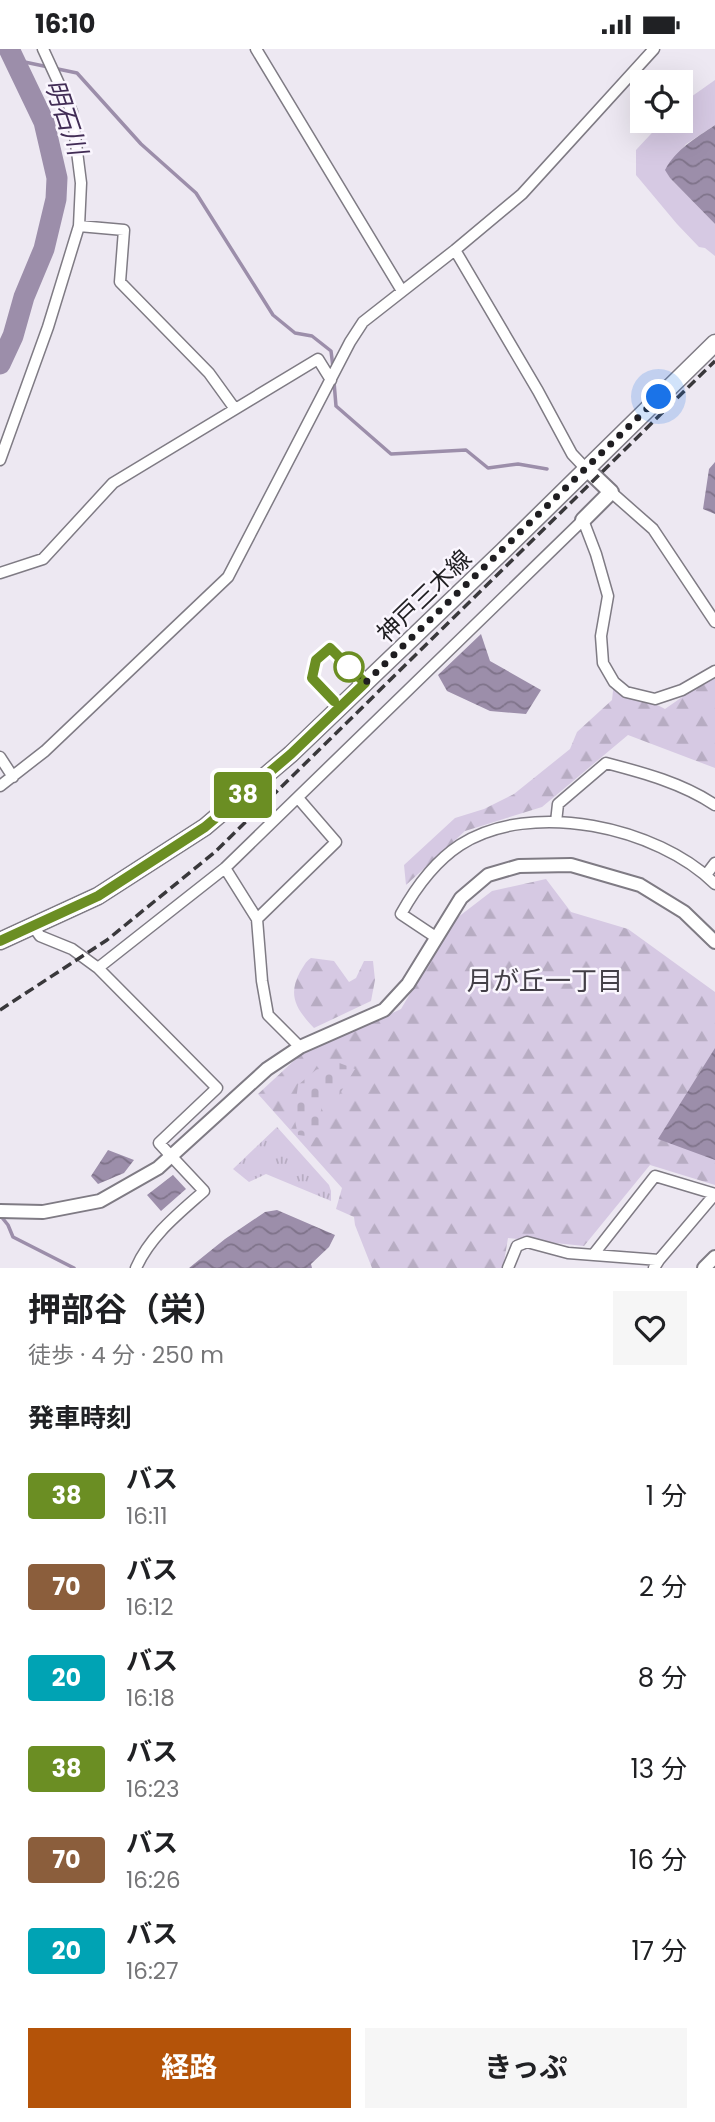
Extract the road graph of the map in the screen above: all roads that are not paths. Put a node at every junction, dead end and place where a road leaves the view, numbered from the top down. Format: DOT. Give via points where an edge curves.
graph roads {
  1 [pos="43,49"];
  2 [pos="256,49"];
  3 [pos="654,49"];
  4 [pos="79,226"];
  5 [pos="455,250"];
  6 [pos="402,291"];
  7 [pos="715,343"];
  8 [pos="331,380"];
  9 [pos="235,409"];
  10 [pos="0,460"];
  11 [pos="588,470"];
  12 [pos="611,492"];
  13 [pos="583,520"];
  14 [pos="0,573"];
  15 [pos="715,622"];
  16 [pos="715,671"];
  17 [pos="0,757"];
  18 [pos="13,777"];
  19 [pos="0,786"];
  20 [pos="298,798"];
  21 [pos="715,805"];
  22 [pos="556,821"];
  23 [pos="715,863"];
  24 [pos="225,868"];
  25 [pos="706,875"];
  26 [pos="715,884"];
  27 [pos="257,919"];
  28 [pos="33,926"];
  29 [pos="437,937"];
  30 [pos="0,941"];
  31 [pos="715,942"];
  32 [pos="97,968"];
  33 [pos="300,1047"];
  34 [pos="172,1158"];
  35 [pos="715,1194"];
  36 [pos="0,1211"];
  37 [pos="593,1255"];
  38 [pos="715,1257"];
  39 [pos="657,1264"];
  40 [pos="136,1268"];
  41 [pos="508,1268"];
  42 [pos="704,1268"];
  1 -- 4 [label="street" via="72,112 81,183"];
  2 -- 6 [label="street"];
  3 -- 5 [label="street" via="522,194"];
  4 -- 9 [label="street" via="124,230 120,282 209,373"];
  4 -- 10 [label="street"];
  5 -- 6 [label="street"];
  5 -- 11 [label="street" via="572,454"];
  6 -- 8 [label="street" via="363,322"];
  7 -- 11 [label="main road, 神戸三木線"];
  8 -- 9 [label="street" via="318,359"];
  8 -- 18 [label="street" via="228,577"];
  9 -- 14 [label="street" via="113,484 43,559"];
  11 -- 12 [label="main road"];
  11 -- 28 [label="main road, 神戸三木線" via="291,754 205,827 98,896"];
  12 -- 13 [label="main road"];
  12 -- 15 [label="street" via="653,529"];
  13 -- 16 [label="street" via="608,596 601,636 603,663 614,682 626,692 655,699"];
  13 -- 20 [label="street"];
  17 -- 18 [label="street"];
  18 -- 19 [label="street"];
  20 -- 24 [label="street"];
  20 -- 27 [label="street" via="336,842"];
  21 -- 22 [label="street" via="656,776 606,763 558,804"];
  22 -- 25 [label="street" via="628,835 661,847"];
  22 -- 29 [label="street" via="507,824 461,844 430,870 401,914"];
  23 -- 25 [label="street"];
  24 -- 27 [label="street"];
  24 -- 32 [label="street"];
  25 -- 26 [label="street"];
  27 -- 33 [label="street" via="268,1014"];
  28 -- 30 [label="main road, 神戸三木線"];
  28 -- 32 [label="street" via="40,936 72,949"];
  29 -- 31 [label="street" via="461,898 488,874 519,866 571,865 640,885 684,912"];
  29 -- 33 [label="street" via="408,984 384,1010"];
  32 -- 34 [label="street" via="217,1088 159,1143"];
  33 -- 34 [label="street" via="267,1069"];
  34 -- 36 [label="street" via="100,1201 43,1212"];
  34 -- 40 [label="street" via="204,1191 143,1251"];
  35 -- 37 [label="street" via="655,1177"];
  35 -- 39 [label="street"];
  37 -- 39 [label="street"];
  37 -- 41 [label="street" via="527,1242 517,1246"];
  38 -- 42 [label="street"];
}
